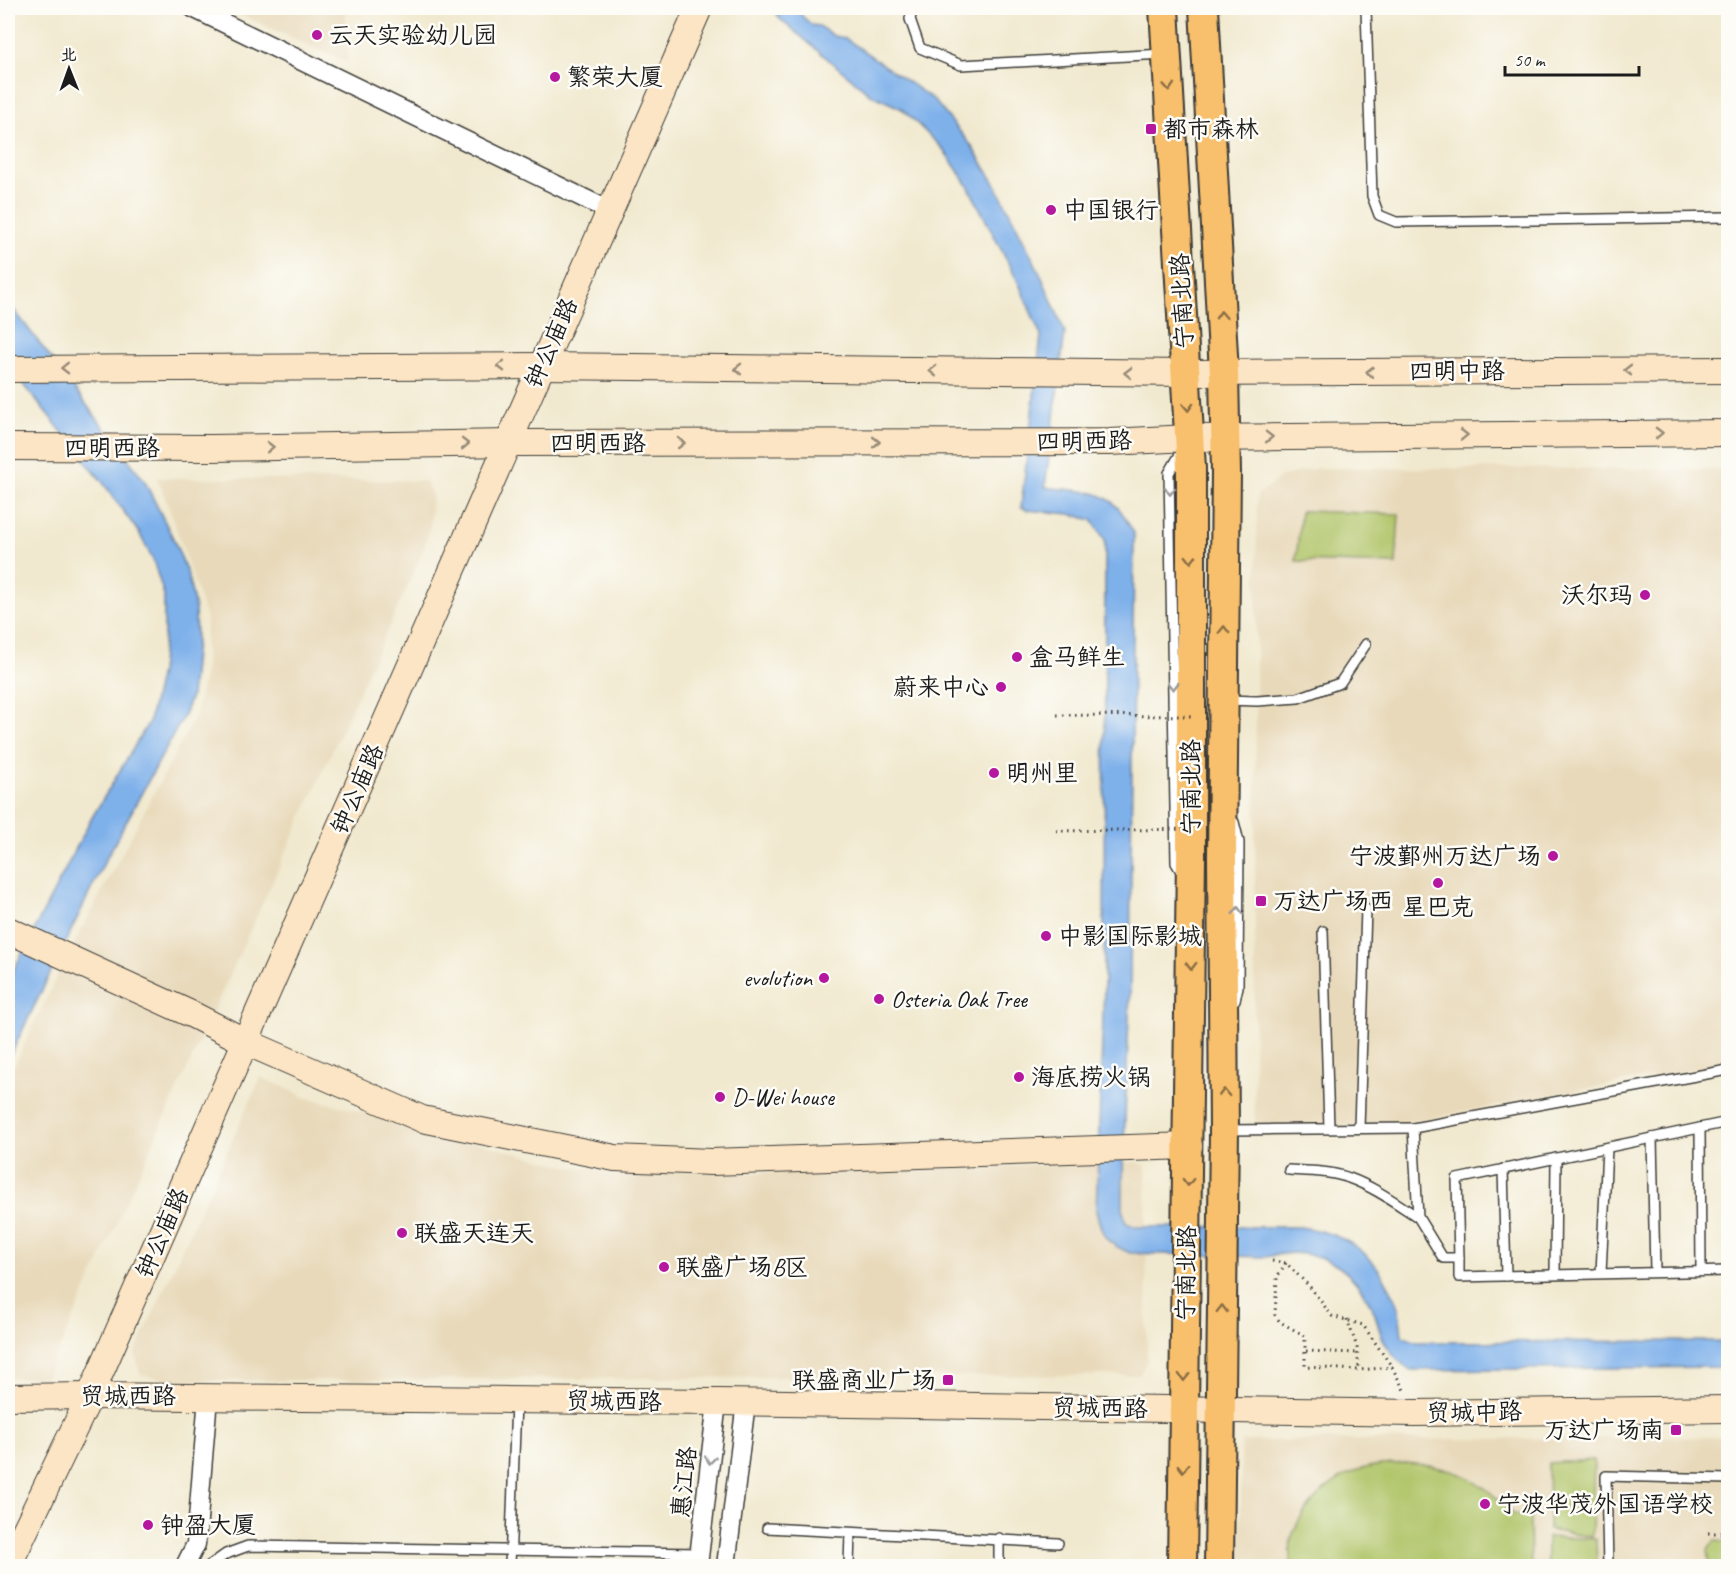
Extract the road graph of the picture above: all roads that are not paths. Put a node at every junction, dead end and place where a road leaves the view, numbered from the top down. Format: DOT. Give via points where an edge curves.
graph roads {
  1 [pos="193,8"];
  2 [pos="699,8"];
  3 [pos="913,8"];
  4 [pos="1164,8"];
  5 [pos="1204,8"];
  6 [pos="1366,8"];
  7 [pos="1167,54"];
  8 [pos="610,211"];
  9 [pos="1728,216"];
  10 [pos="540,366"];
  11 [pos="8,369"];
  12 [pos="1728,370"];
  13 [pos="1224,373"];
  14 [pos="1186,374"];
  15 [pos="1728,433"];
  16 [pos="1189,438"];
  17 [pos="1225,438"];
  18 [pos="509,443"];
  19 [pos="13,447"];
  20 [pos="1366,644"];
  21 [pos="1224,700"];
  22 [pos="1191,887"];
  23 [pos="1366,909"];
  24 [pos="8,930"];
  25 [pos="1323,931"];
  26 [pos="246,1042"];
  27 [pos="1728,1070"];
  28 [pos="1728,1122"];
  29 [pos="1329,1128"];
  30 [pos="1359,1128"];
  31 [pos="1413,1128"];
  32 [pos="1700,1128"];
  33 [pos="1224,1130"];
  34 [pos="1652,1138"];
  35 [pos="1189,1146"];
  36 [pos="1607,1148"];
  37 [pos="1556,1158"];
  38 [pos="1503,1169"];
  39 [pos="1289,1170"];
  40 [pos="1418,1217"];
  41 [pos="1459,1258"];
  42 [pos="1655,1271"];
  43 [pos="1701,1271"];
  44 [pos="1728,1271"];
  45 [pos="1601,1273"];
  46 [pos="1555,1274"];
  47 [pos="1506,1276"];
  48 [pos="90,1396"];
  49 [pos="8,1397"];
  50 [pos="208,1397"];
  51 [pos="516,1400"];
  52 [pos="717,1402"];
  53 [pos="746,1402"];
  54 [pos="1183,1409"];
  55 [pos="1728,1409"];
  56 [pos="1220,1410"];
  57 [pos="1728,1479"];
  58 [pos="767,1528"];
  59 [pos="850,1533"];
  60 [pos="999,1538"];
  61 [pos="1058,1543"];
  62 [pos="511,1549"];
  63 [pos="699,1560"];
  64 [pos="8,1566"];
  65 [pos="185,1566"];
  66 [pos="209,1566"];
  67 [pos="510,1566"];
  68 [pos="726,1566"];
  69 [pos="849,1566"];
  70 [pos="999,1566"];
  71 [pos="1182,1566"];
  72 [pos="1219,1566"];
  73 [pos="1608,1566"];
  1 -- 8 [label="street"];
  2 -- 8 [label="main road, 钟公庙路"];
  3 -- 7 [label="lane" via="910,19 920,48 961,65"];
  4 -- 7 [label="main road, 宁南北路"];
  13 -- 5 [label="main road, 宁南北路, one-way"];
  6 -- 9 [label="lane" via="1372,196 1379,215 1396,222"];
  7 -- 14 [label="main road, 宁南北路, one-way"];
  8 -- 10 [label="main road, 钟公庙路"];
  10 -- 11 [label="main road, one-way"];
  14 -- 10 [label="main road, one-way"];
  10 -- 18 [label="main road, 钟公庙路"];
  12 -- 13 [label="main road, 四明中路, one-way"];
  13 -- 14 [label="main road, 四明中路"];
  13 -- 17 [label="main road, 宁南北路"];
  14 -- 16 [label="main road, 宁南北路, one-way"];
  17 -- 15 [label="main road, one-way"];
  16 -- 17 [label="main road"];
  18 -- 16 [label="main road, 四明西路, one-way" via="1110,442"];
  16 -- 22 [label="main road, 宁南北路, one-way"];
  16 -- 22 [label="lane, one-way" via="1170,473 1176,863"];
  21 -- 17 [label="main road, 宁南北路, one-way"];
  19 -- 18 [label="main road, 四明西路, one-way"];
  18 -- 26 [label="main road, 钟公庙路"];
  20 -- 21 [label="lane" via="1340,683 1298,698"];
  33 -- 21 [label="main road, 宁南北路, one-way"];
  22 -- 35 [label="main road, 宁南北路, one-way"];
  23 -- 30 [label="lane"];
  24 -- 26 [label="main road"];
  25 -- 29 [label="lane"];
  26 -- 35 [label="main road" via="422,1119 615,1158 723,1162"];
  26 -- 48 [label="main road, 钟公庙路"];
  27 -- 31 [label="lane"];
  28 -- 32 [label="lane"];
  29 -- 30 [label="lane"];
  29 -- 33 [label="lane"];
  30 -- 31 [label="lane"];
  31 -- 40 [label="lane"];
  32 -- 34 [label="lane"];
  32 -- 43 [label="lane"];
  56 -- 33 [label="main road, 宁南北路, one-way"];
  34 -- 36 [label="lane"];
  34 -- 42 [label="lane"];
  35 -- 54 [label="main road, 宁南北路, one-way"];
  36 -- 37 [label="lane"];
  36 -- 45 [label="lane"];
  37 -- 38 [label="lane"];
  37 -- 46 [label="lane"];
  38 -- 41 [label="lane" via="1457,1179"];
  38 -- 47 [label="lane"];
  39 -- 40 [label="lane" via="1347,1177"];
  40 -- 41 [label="lane" via="1443,1258"];
  41 -- 47 [label="lane" via="1459,1277"];
  42 -- 43 [label="lane"];
  42 -- 45 [label="lane"];
  43 -- 44 [label="lane"];
  45 -- 46 [label="lane"];
  46 -- 47 [label="lane"];
  48 -- 49 [label="main road, 贸城西路"];
  48 -- 50 [label="main road, 贸城西路"];
  48 -- 64 [label="main road, 钟公庙路"];
  50 -- 51 [label="main road, 贸城西路"];
  50 -- 65 [label="street" via="196,1544"];
  51 -- 52 [label="main road, 贸城西路"];
  51 -- 62 [label="lane"];
  52 -- 53 [label="main road, 贸城西路"];
  52 -- 63 [label="street, 惠江路, one-way"];
  53 -- 54 [label="main road, 贸城西路"];
  53 -- 68 [label="street"];
  54 -- 56 [label="main road, 贸城西路"];
  54 -- 71 [label="main road, 宁南北路, one-way"];
  55 -- 56 [label="main road, 贸城中路" via="1415,1413"];
  56 -- 72 [label="main road, 宁南北路"];
  57 -- 73 [label="lane" via="1606,1476"];
  58 -- 59 [label="lane"];
  59 -- 60 [label="lane"];
  59 -- 69 [label="lane"];
  60 -- 61 [label="lane"];
  60 -- 70 [label="lane"];
  62 -- 63 [label="lane"];
  62 -- 66 [label="lane" via="248,1546"];
  62 -- 67 [label="lane"];
}
